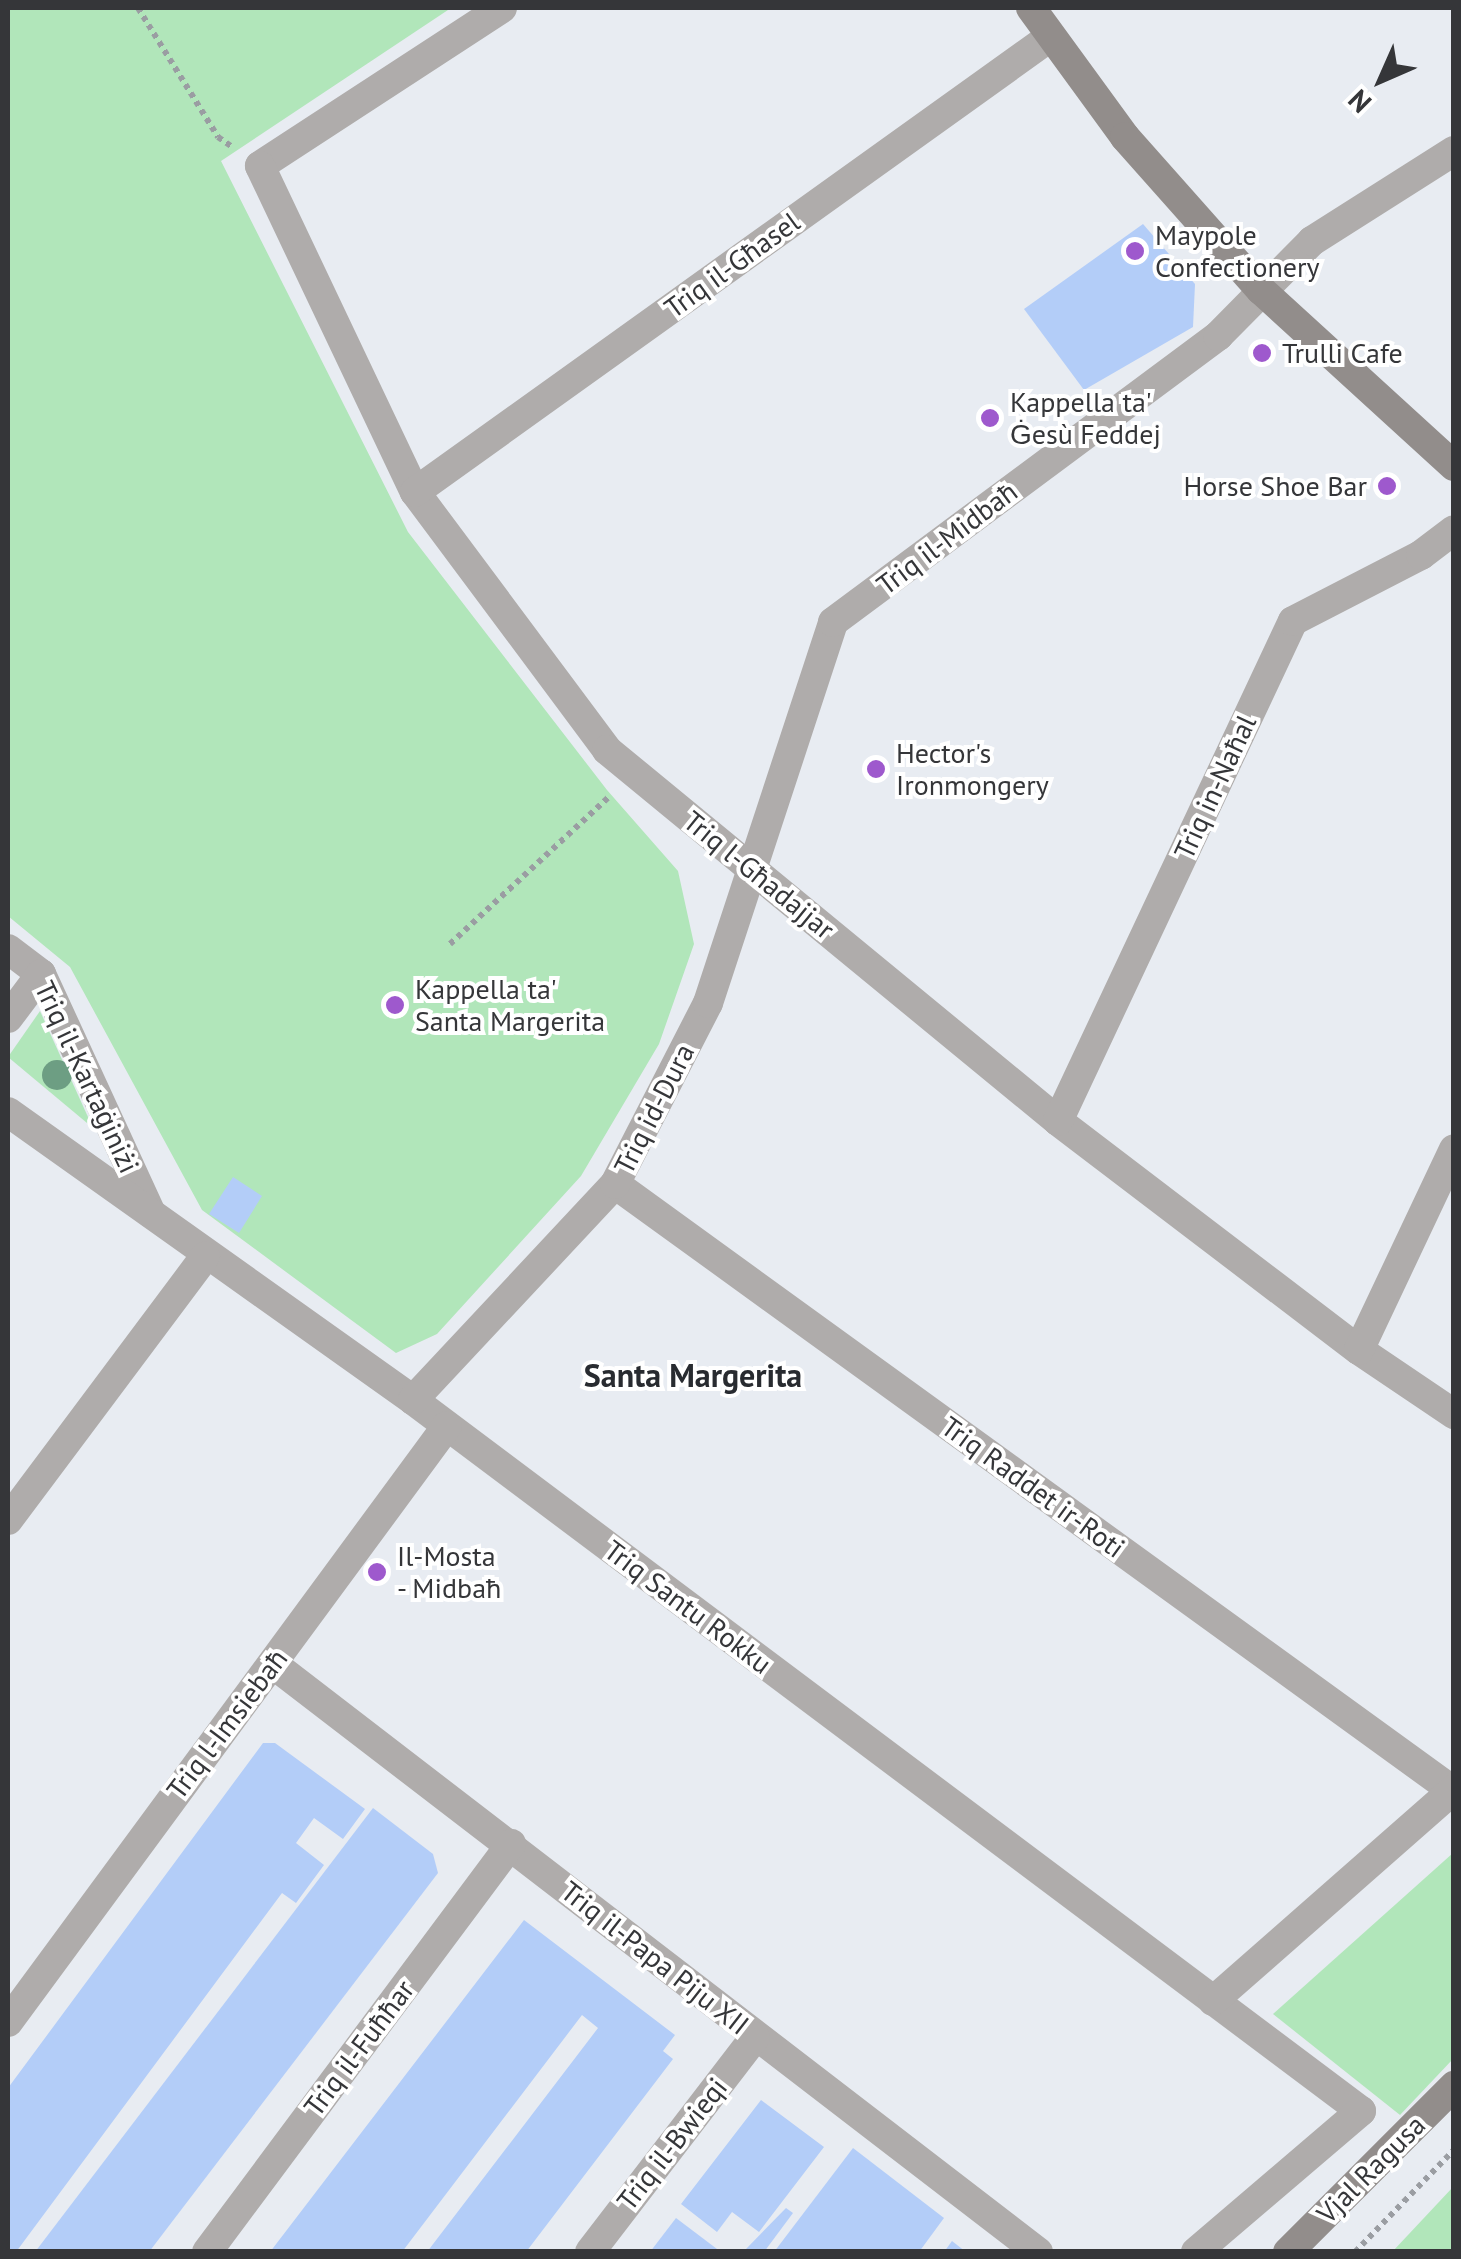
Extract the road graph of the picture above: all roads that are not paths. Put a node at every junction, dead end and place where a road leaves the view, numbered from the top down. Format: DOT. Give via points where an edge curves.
graph roads {
  1 [pos="502,8"];
  2 [pos="1031,8"];
  3 [pos="1050,37"];
  4 [pos="1454,150"];
  5 [pos="1261,290"];
  6 [pos="1454,466"];
  7 [pos="415,492"];
  8 [pos="1454,530"];
  9 [pos="752,868"];
  10 [pos="8,949"];
  11 [pos="40,974"];
  12 [pos="8,1018"];
  13 [pos="8,1112"];
  14 [pos="1058,1121"];
  15 [pos="1454,1149"];
  16 [pos="615,1184"];
  17 [pos="152,1216"];
  18 [pos="205,1257"];
  19 [pos="1359,1350"];
  20 [pos="412,1400"];
  21 [pos="1454,1414"];
  22 [pos="446,1426"];
  23 [pos="8,1520"];
  24 [pos="273,1664"];
  25 [pos="1453,1790"];
  26 [pos="511,1844"];
  27 [pos="18,1979"];
  28 [pos="1213,2001"];
  29 [pos="8,2022"];
  30 [pos="754,2037"];
  31 [pos="1454,2086"];
  32 [pos="207,2252"];
  33 [pos="590,2252"];
  34 [pos="1038,2252"];
  35 [pos="1196,2252"];
  36 [pos="1288,2252"];
  1 -- 7 [label="street, Triq l-Għadajjar" via="260,166"];
  2 -- 3 [label="street"];
  3 -- 5 [label="street" via="1125,138"];
  3 -- 7 [label="street, Triq il-Għasel"];
  4 -- 5 [label="street, Triq il-Midbaħ" via="1312,241"];
  5 -- 6 [label="street"];
  5 -- 9 [label="street, Triq il-Midbaħ" via="1218,336 833,622"];
  7 -- 9 [label="street, Triq l-Għadajjar" via="607,750"];
  8 -- 14 [label="street, Triq in-Naħal" via="1421,556 1292,622"];
  9 -- 14 [label="street, Triq l-Għadajjar"];
  9 -- 16 [label="street, Triq id-Dura" via="708,1004"];
  10 -- 11 [label="street, Triq il-Kartaġiniżi"];
  11 -- 12 [label="street"];
  11 -- 17 [label="street, Triq il-Kartaġiniżi"];
  13 -- 17 [label="street, Triq Santu Rokku"];
  14 -- 19 [label="street, Triq l-Għadajjar"];
  15 -- 19 [label="street"];
  16 -- 20 [label="street, Triq id-Dura"];
  16 -- 25 [label="street, Triq Raddet ir-Roti"];
  17 -- 18 [label="street, Triq Santu Rokku"];
  18 -- 20 [label="street, Triq Santu Rokku"];
  18 -- 23 [label="street"];
  19 -- 21 [label="street, Triq l-Għadajjar"];
  20 -- 22 [label="street, Triq Santu Rokku"];
  22 -- 24 [label="street, Triq l-Imsiebaħ"];
  22 -- 28 [label="street, Triq Santu Rokku"];
  24 -- 26 [label="street, Triq il-Papa Piju XII"];
  24 -- 27 [label="street, Triq l-Imsiebaħ"];
  25 -- 28 [label="street"];
  26 -- 30 [label="street, Triq il-Papa Piju XII"];
  26 -- 32 [label="street, Triq il-Fuħħar"];
  27 -- 29 [label="street, Triq l-Imsiebaħ"];
  28 -- 35 [label="street, Triq Santu Rokku" via="1361,2111"];
  30 -- 33 [label="street, Triq il-Bwieqi"];
  30 -- 34 [label="street, Triq il-Papa Piju XII"];
  31 -- 36 [label="street, Vjal Ragusa"];
}
